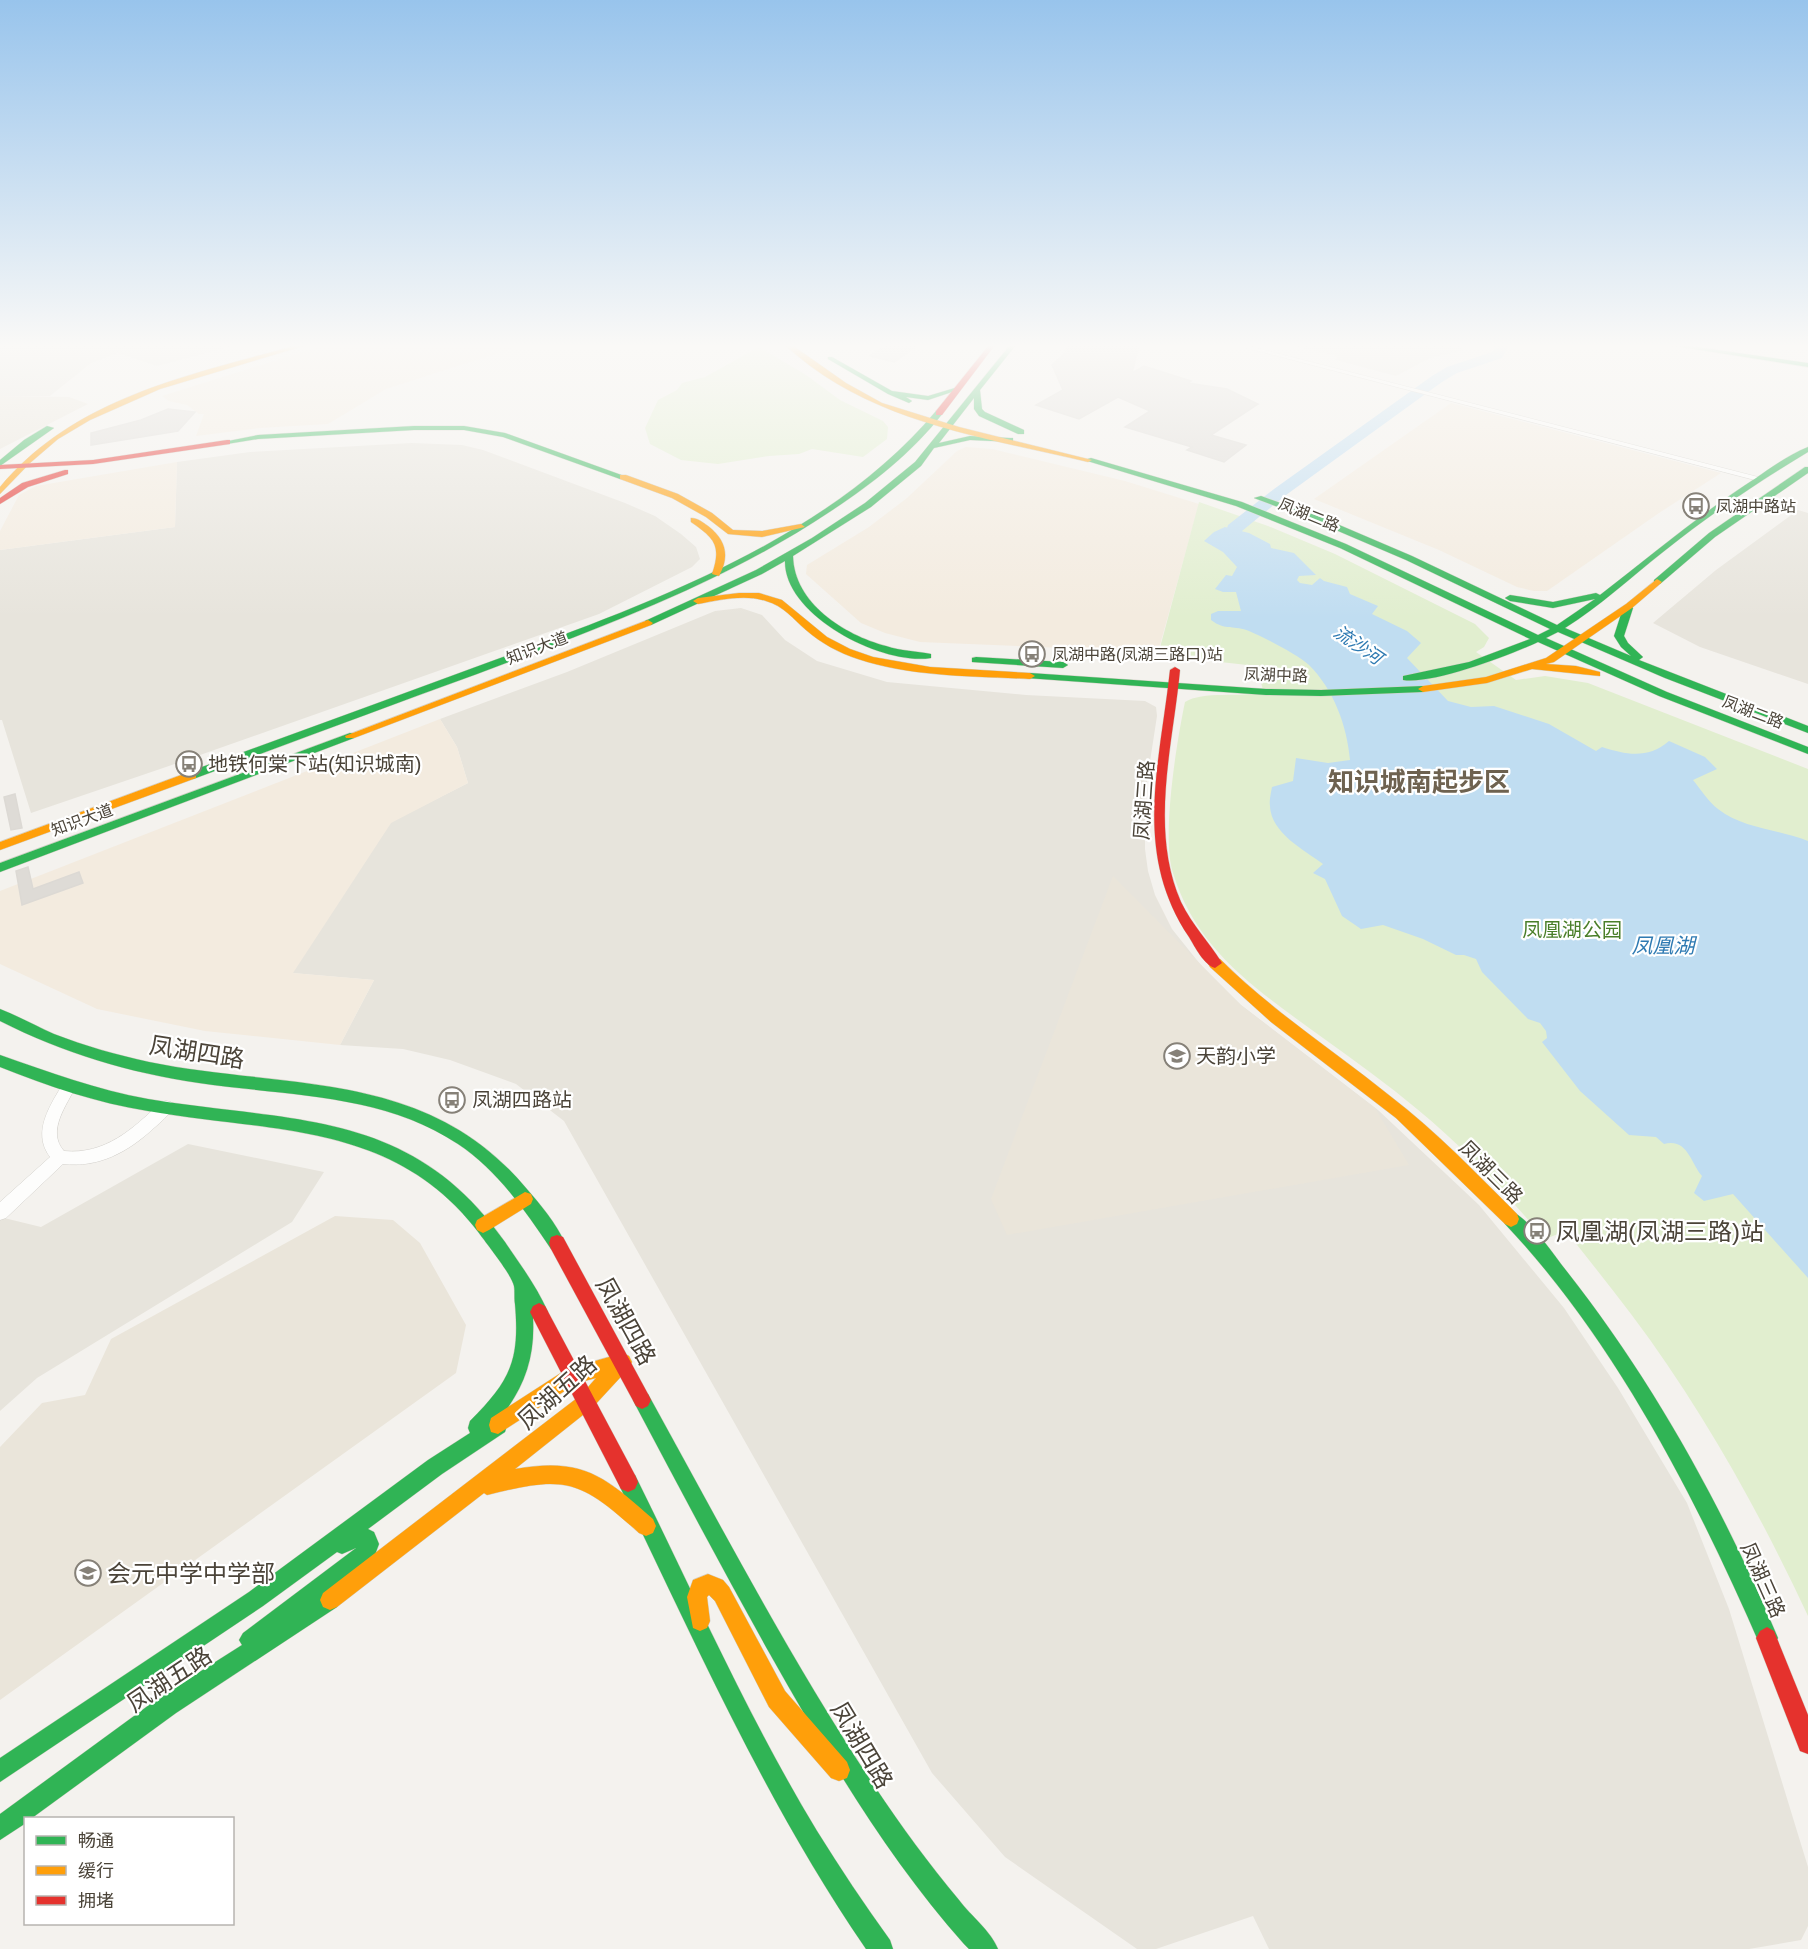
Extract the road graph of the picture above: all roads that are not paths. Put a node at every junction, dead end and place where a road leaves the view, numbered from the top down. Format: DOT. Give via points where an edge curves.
graph roads {
  1 [pos="34,436"];
  2 [pos="35,436"];
  3 [pos="57,436"];
  4 [pos="269,436"];
  5 [pos="379,436"];
  6 [pos="464,436"];
  7 [pos="508,436"];
  8 [pos="913,436"];
  9 [pos="917,436"];
  10 [pos="940,436"];
  11 [pos="998,436"];
  12 [pos="1016,436"];
  13 [pos="1038,436"];
  14 [pos="1606,436"];
  15 [pos="914,439"];
  16 [pos="1010,440"];
  17 [pos="931,447"];
  18 [pos="1808,449"];
  19 [pos="0,452"];
  20 [pos="93,462"];
  21 [pos="110,462"];
  22 [pos="0,466"];
  23 [pos="1808,469"];
  24 [pos="68,471"];
  25 [pos="11,474"];
  26 [pos="1762,476"];
  27 [pos="0,492"];
  28 [pos="1245,499"];
  29 [pos="0,502"];
  30 [pos="801,527"];
  31 [pos="731,532"];
  32 [pos="716,538"];
  33 [pos="789,555"];
  34 [pos="1370,559"];
  35 [pos="716,574"];
  36 [pos="1455,579"];
  37 [pos="1473,590"];
  38 [pos="1610,591"];
  39 [pos="798,592"];
  40 [pos="1456,599"];
  41 [pos="698,601"];
  42 [pos="1634,602"];
  43 [pos="782,603"];
  44 [pos="1558,628"];
  45 [pos="1539,639"];
  46 [pos="1582,639"];
  47 [pos="1565,651"];
  48 [pos="1479,663"];
  49 [pos="1090,666"];
  50 [pos="1175,674"];
  51 [pos="1508,674"];
  52 [pos="1218,675"];
  53 [pos="1669,676"];
  54 [pos="1265,685"];
  55 [pos="1663,694"];
  56 [pos="1686,704"];
  57 [pos="1792,724"];
  58 [pos="1808,730"];
  59 [pos="1808,751"];
  60 [pos="34,833"];
  61 [pos="0,846"];
  62 [pos="40,853"];
  63 [pos="18,861"];
  64 [pos="0,868"];
  65 [pos="0,873"];
  66 [pos="0,1015"];
  67 [pos="0,1061"];
  68 [pos="69,1086"];
  69 [pos="166,1107"];
  70 [pos="60,1157"];
  71 [pos="525,1199"];
  72 [pos="0,1213"];
  73 [pos="483,1225"];
  74 [pos="520,1279"];
  75 [pos="622,1362"];
  76 [pos="573,1374"];
  77 [pos="587,1401"];
  78 [pos="435,1467"];
  79 [pos="475,1488"];
  80 [pos="653,1532"];
  81 [pos="314,1558"];
  82 [pos="701,1631"];
  83 [pos="168,1705"];
  84 [pos="1808,1743"];
  85 [pos="0,1771"];
  86 [pos="880,1817"];
  87 [pos="0,1828"];
  88 [pos="881,1949"];
  89 [pos="986,1949"];
  1 -- 19 [label="street"];
  2 -- 22 [label="street"];
  3 -- 20 [label="street" via="43,452 43,459 55,463"];
  3 -- 25 [label="street"];
  4 -- 21 [label="street"];
  5 -- 21 [label="street" via="259,443"];
  6 -- 32 [label="street" via="513,447 653,499 682,513"];
  7 -- 31 [label="street" via="675,496"];
  8 -- 15 [label="street"];
  9 -- 15 [label="street, 知识大道"];
  10 -- 17 [label="street, 知识大道"];
  11 -- 16 [label="street, 凤湖二路"];
  12 -- 16 [label="street"];
  13 -- 28 [label="street, 凤湖二路" via="1142,462"];
  14 -- 26 [label="street"];
  15 -- 30 [label="street, 知识大道" via="851,493"];
  16 -- 17 [label="street" via="974,436"];
  16 -- 28 [label="street, 凤湖二路"];
  17 -- 33 [label="street, 知识大道" via="918,464 883,493"];
  18 -- 26 [label="street, 凤湖中路"];
  20 -- 21 [label="street"];
  20 -- 25 [label="street"];
  21 -- 24 [label="street"];
  22 -- 25 [label="street"];
  23 -- 42 [label="street, 凤湖中路" via="1712,535"];
  24 -- 25 [label="street"];
  24 -- 29 [label="street" via="26,485"];
  25 -- 27 [label="street"];
  26 -- 38 [label="street, 凤湖中路"];
  28 -- 34 [label="street, 凤湖二路" via="1279,520"];
  28 -- 36 [label="street, 凤湖二路" via="1292,510"];
  30 -- 31 [label="street" via="762,534"];
  30 -- 35 [label="street, 知识大道"];
  31 -- 32 [label="street" via="733,536 728,540"];
  32 -- 35 [label="street" via="725,553"];
  33 -- 39 [label="street" via="786,571"];
  33 -- 41 [label="street, 知识大道"];
  34 -- 36 [label="street" via="1468,592"];
  34 -- 40 [label="street, 凤湖二路"];
  35 -- 60 [label="street, 知识大道" via="630,614"];
  36 -- 37 [label="street, 凤湖二路"];
  37 -- 38 [label="street" via="1526,603 1556,605"];
  37 -- 44 [label="street, 凤湖二路"];
  38 -- 42 [label="street"];
  38 -- 44 [label="street, 凤湖中路"];
  39 -- 43 [label="street" via="780,590 777,596"];
  39 -- 49 [label="street" via="846,635 891,651 966,660"];
  40 -- 45 [label="street, 凤湖二路"];
  40 -- 48 [label="street" via="1494,627 1501,637 1497,648"];
  41 -- 43 [label="street, 凤湖中路" via="752,594"];
  41 -- 62 [label="street, 知识大道"];
  42 -- 46 [label="street, 凤湖中路"];
  42 -- 53 [label="street" via="1618,629 1621,642"];
  43 -- 50 [label="street, 凤湖中路" via="834,647 886,664 1008,676"];
  44 -- 45 [label="street, 凤湖中路"];
  44 -- 46 [label="street, 凤湖二路"];
  45 -- 47 [label="street, 凤湖二路"];
  45 -- 48 [label="street, 凤湖中路"];
  46 -- 47 [label="street, 凤湖中路"];
  46 -- 53 [label="street, 凤湖二路"];
  47 -- 51 [label="street, 凤湖中路"];
  47 -- 55 [label="street, 凤湖二路"];
  48 -- 54 [label="street, 凤湖中路" via="1446,673"];
  50 -- 54 [label="street, 凤湖中路"];
  50 -- 84 [label="street, 凤湖三路" via="1158,830 1168,887 1192,935 1223,971 1263,1007 1372,1089 1452,1159 1489,1195 1579,1300 1634,1378 1710,1509"];
  51 -- 54 [label="street, 凤湖中路" via="1461,685 1405,691"];
  51 -- 55 [label="street" via="1538,667 1576,669"];
  52 -- 54 [label="street, 凤湖中路"];
  53 -- 57 [label="street, 凤湖二路"];
  55 -- 56 [label="street, 凤湖二路"];
  56 -- 57 [label="street" via="1666,688 1673,687 1733,711"];
  56 -- 59 [label="street, 凤湖二路"];
  57 -- 58 [label="street, 凤湖二路"];
  60 -- 61 [label="street, 知识大道"];
  60 -- 62 [label="street"];
  62 -- 63 [label="street, 知识大道"];
  63 -- 64 [label="street, 知识大道"];
  63 -- 65 [label="street"];
  66 -- 71 [label="street, 凤湖四路" via="26,1030 104,1059 198,1077 331,1092 406,1111 462,1138"];
  67 -- 68 [label="street"];
  68 -- 69 [label="street"];
  68 -- 70 [label="street" via="49,1127 52,1151"];
  69 -- 70 [label="street" via="139,1134 108,1153 73,1160"];
  69 -- 73 [label="street" via="314,1130 380,1149 412,1162 439,1181"];
  70 -- 72 [label="street"];
  71 -- 73 [label="street"];
  71 -- 75 [label="street, 凤湖四路" via="570,1264"];
  73 -- 74 [label="street"];
  74 -- 76 [label="street"];
  74 -- 78 [label="street" via="526,1351 519,1374 495,1412"];
  75 -- 76 [label="street, 凤湖五路"];
  75 -- 77 [label="street, 凤湖五路"];
  75 -- 86 [label="street, 凤湖四路" via="730,1564"];
  76 -- 77 [label="street"];
  76 -- 78 [label="street, 凤湖五路"];
  77 -- 79 [label="street, 凤湖五路"];
  77 -- 80 [label="street"];
  78 -- 81 [label="street, 凤湖五路"];
  79 -- 80 [label="street" via="527,1474 578,1477 605,1491"];
  79 -- 83 [label="street, 凤湖五路" via="316,1610"];
  80 -- 82 [label="street"];
  81 -- 83 [label="street" via="361,1536 369,1545 366,1552"];
  81 -- 85 [label="street, 凤湖五路"];
  82 -- 86 [label="street" via="696,1597 700,1587 708,1584 722,1594 777,1699"];
  82 -- 88 [label="street" via="813,1849"];
  83 -- 87 [label="street, 凤湖五路"];
  86 -- 89 [label="street, 凤湖四路"];
}
